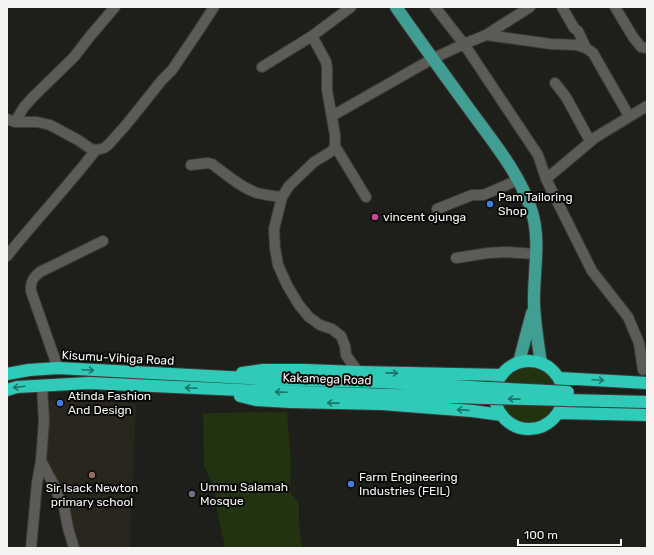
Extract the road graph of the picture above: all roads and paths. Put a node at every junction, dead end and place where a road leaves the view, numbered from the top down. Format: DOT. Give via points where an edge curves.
graph roads {
  1 [pos="115,7"];
  2 [pos="214,7"];
  3 [pos="351,7"];
  4 [pos="396,7"];
  5 [pos="435,7"];
  6 [pos="530,7"];
  7 [pos="562,7"];
  8 [pos="615,7"];
  9 [pos="486,35"];
  10 [pos="312,36"];
  11 [pos="464,44"];
  12 [pos="586,48"];
  13 [pos="647,48"];
  14 [pos="432,59"];
  15 [pos="262,67"];
  16 [pos="555,83"];
  17 [pos="647,106"];
  18 [pos="332,116"];
  19 [pos="629,116"];
  20 [pos="11,120"];
  21 [pos="590,141"];
  22 [pos="335,146"];
  23 [pos="96,150"];
  24 [pos="191,165"];
  25 [pos="546,179"];
  26 [pos="518,180"];
  27 [pos="282,197"];
  28 [pos="366,197"];
  29 [pos="436,209"];
  30 [pos="103,242"];
  31 [pos="536,254"];
  32 [pos="7,256"];
  33 [pos="456,258"];
  34 [pos="534,306"];
  35 [pos="519,362"];
  36 [pos="540,363"];
  37 [pos="58,368"];
  38 [pos="643,370"];
  39 [pos="358,372"];
  40 [pos="7,374"];
  41 [pos="502,375"];
  42 [pos="228,377"];
  43 [pos="559,378"];
  44 [pos="647,383"];
  45 [pos="42,386"];
  46 [pos="7,390"];
  47 [pos="230,390"];
  48 [pos="647,394"];
  49 [pos="647,402"];
  50 [pos="559,413"];
  51 [pos="502,415"];
  52 [pos="647,415"];
  53 [pos="40,461"];
  54 [pos="31,548"];
  55 [pos="74,548"];
  1 -- 20 [label="street" via="74,57"];
  2 -- 23 [label="street" via="172,70 137,113 108,146"];
  3 -- 10 [label="street"];
  4 -- 14 [label="main road"];
  5 -- 11 [label="street"];
  6 -- 9 [label="street"];
  7 -- 12 [label="street"];
  8 -- 13 [label="street" via="633,37 641,47"];
  9 -- 11 [label="street"];
  9 -- 12 [label="street"];
  10 -- 15 [label="street"];
  10 -- 18 [label="street" via="326,62 327,90"];
  11 -- 14 [label="street"];
  11 -- 25 [label="street" via="538,155"];
  12 -- 19 [label="street" via="593,53"];
  14 -- 18 [label="street"];
  14 -- 26 [label="main road" via="501,152"];
  16 -- 21 [label="street" via="566,97"];
  17 -- 19 [label="street"];
  18 -- 22 [label="street" via="336,135"];
  19 -- 21 [label="street"];
  20 -- 23 [label="street" via="50,125"];
  21 -- 25 [label="street"];
  22 -- 27 [label="street" via="289,186"];
  22 -- 28 [label="street"];
  23 -- 32 [label="street"];
  24 -- 27 [label="street" via="212,164 249,190"];
  25 -- 38 [label="street" via="592,271 628,317 639,343"];
  26 -- 29 [label="street" via="488,193 472,195"];
  26 -- 31 [label="main road" via="532,212"];
  27 -- 39 [label="street" via="274,229 278,265 287,285 309,317 341,336 346,355"];
  30 -- 37 [label="street" via="40,272 32,279 31,291"];
  31 -- 33 [label="street" via="506,252"];
  31 -- 34 [label="main road"];
  34 -- 35 [label="main road"];
  34 -- 36 [label="main road"];
  35 -- 36 [label="highway"];
  35 -- 41 [label="highway"];
  36 -- 43 [label="highway" via="550,368"];
  37 -- 40 [label="highway, Kisumu-Vihiga Road"];
  37 -- 42 [label="highway, Kisumu-Vihiga Road, one-way"];
  39 -- 41 [label="highway, one-way"];
  39 -- 42 [label="highway" via="263,370"];
  41 -- 51 [label="highway" via="495,395"];
  42 -- 48 [label="highway, Kisumu-Vihiga Road, bridge"];
  43 -- 44 [label="highway, one-way"];
  43 -- 50 [label="highway" via="563,396"];
  45 -- 46 [label="highway, Kakamega Road, one-way"];
  47 -- 45 [label="highway, Kakamega Road, one-way" via="89,384"];
  45 -- 53 [label="street" via="44,422"];
  49 -- 47 [label="highway, Kakamega Road, one-way, bridge"];
  51 -- 47 [label="highway, one-way" via="382,404 256,400 240,396"];
  50 -- 51 [label="highway" via="549,423 529,430 518,428"];
  50 -- 52 [label="highway"];
  53 -- 54 [label="street"];
  53 -- 55 [label="street" via="64,505"];
}
